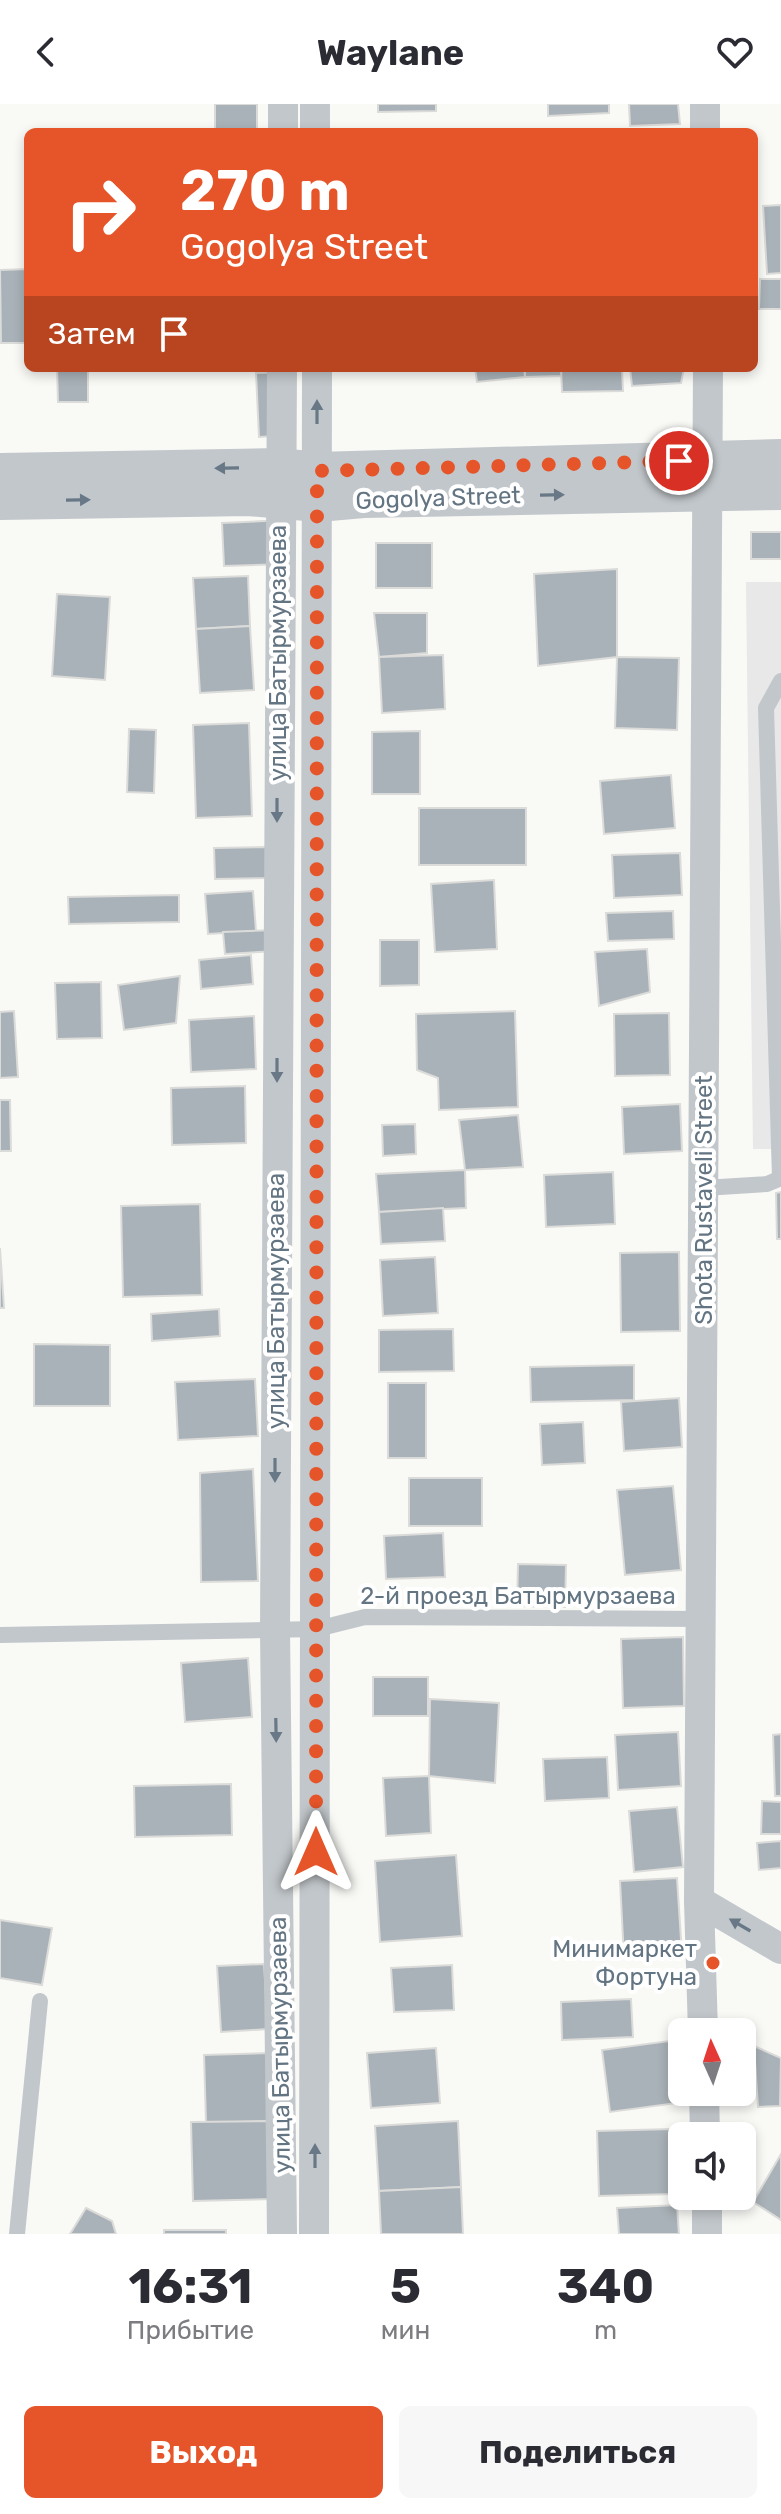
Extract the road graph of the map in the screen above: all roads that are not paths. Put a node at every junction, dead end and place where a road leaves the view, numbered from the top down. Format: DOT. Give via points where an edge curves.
graph roads {
  1 [pos="283,104"];
  2 [pos="315,104"];
  3 [pos="705,104"];
  4 [pos="283,128"];
  5 [pos="315,128"];
  6 [pos="705,128"];
  7 [pos="282,372"];
  8 [pos="317,372"];
  9 [pos="708,372"];
  10 [pos="781,458"];
  11 [pos="0,472"];
  12 [pos="709,476"];
  13 [pos="279,484"];
  14 [pos="318,487"];
  15 [pos="781,491"];
  16 [pos="0,501"];
  17 [pos="781,681"];
  18 [pos="781,1178"];
  19 [pos="704,1188"];
  20 [pos="701,1619"];
  21 [pos="317,1629"];
  22 [pos="275,1630"];
  23 [pos="0,1635"];
  24 [pos="699,1901"];
  25 [pos="781,1949"];
  26 [pos="40,2001"];
  27 [pos="703,2018"];
  28 [pos="707,2210"];
  29 [pos="17,2234"];
  30 [pos="282,2234"];
  31 [pos="314,2234"];
  32 [pos="707,2234"];
  1 -- 4 [label="street"];
  2 -- 5 [label="street"];
  3 -- 6 [label="street"];
  7 -- 13 [label="street, улица Батырмурзаева"];
  14 -- 8 [label="street, улица Батырмурзаева, one-way"];
  9 -- 12 [label="street, Shota Rustaveli Street"];
  10 -- 12 [label="street, Gogolya Street"];
  13 -- 11 [label="street, Gogolya Street, one-way"];
  12 -- 14 [label="street, Gogolya Street" via="363,499"];
  12 -- 15 [label="street, Gogolya Street"];
  12 -- 19 [label="street, Shota Rustaveli Street"];
  13 -- 14 [label="street, Gogolya Street"];
  16 -- 13 [label="street, Gogolya Street, one-way" via="248,497"];
  13 -- 22 [label="street, улица Батырмурзаева, one-way"];
  14 -- 21 [label="street, улица Батырмурзаева"];
  17 -- 18 [label="lane" via="766,708"];
  18 -- 19 [label="lane" via="767,1184"];
  19 -- 20 [label="street, Shota Rustaveli Street"];
  20 -- 21 [label="lane, 2-й проезд Батырмурзаева" via="365,1617"];
  20 -- 24 [label="street, Shota Rustaveli Street"];
  21 -- 22 [label="lane, 2-й проезд Батырмурзаева"];
  31 -- 21 [label="street, улица Батырмурзаева, one-way"];
  22 -- 23 [label="lane, 2-й проезд Батырмурзаева"];
  22 -- 30 [label="street, улица Батырмурзаева, one-way"];
  25 -- 24 [label="street, one-way"];
  24 -- 27 [label="street, Shota Rustaveli Street"];
  26 -- 29 [label="lane"];
  28 -- 32 [label="street"];
}
